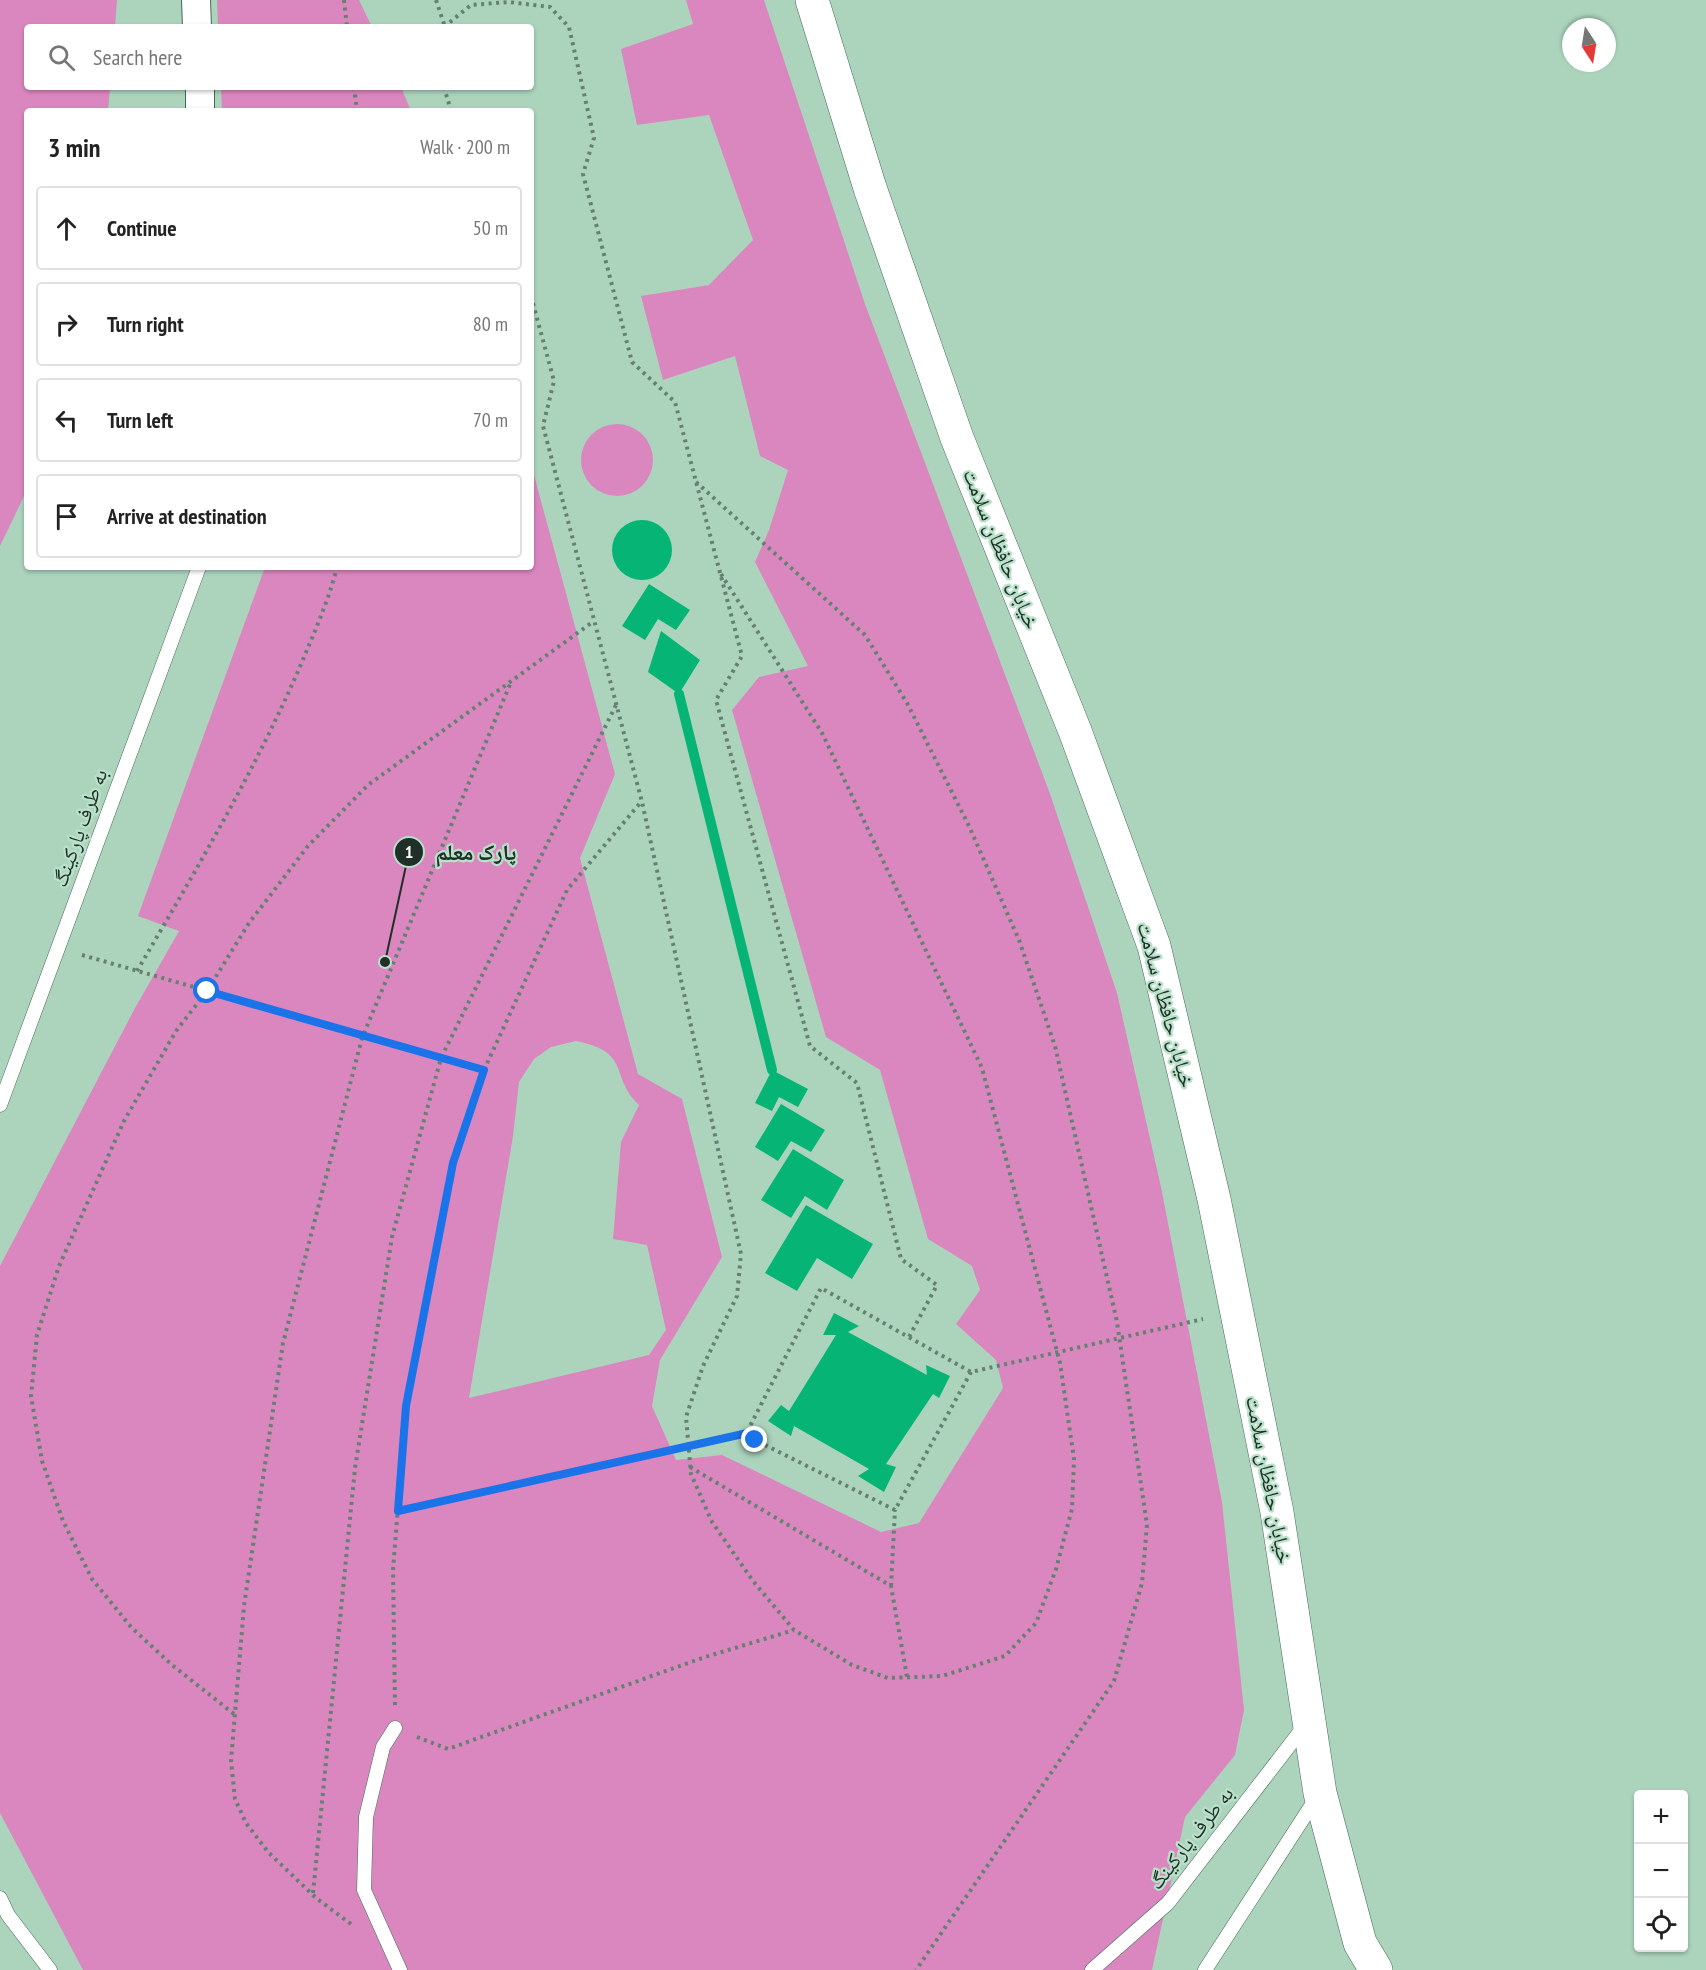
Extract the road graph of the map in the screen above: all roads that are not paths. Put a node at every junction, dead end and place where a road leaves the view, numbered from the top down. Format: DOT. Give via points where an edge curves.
graph roads {
  1 [pos="196,0"];
  2 [pos="812,0"];
  3 [pos="197,24"];
  4 [pos="200,90"];
  5 [pos="200,108"];
  6 [pos="198,570"];
  7 [pos="0,1105"];
  8 [pos="1309,1720"];
  9 [pos="395,1728"];
  10 [pos="1320,1793"];
  11 [pos="0,1898"];
  12 [pos="1368,1957"];
  13 [pos="398,1964"];
  14 [pos="50,1970"];
  15 [pos="1092,1970"];
  16 [pos="1205,1970"];
  1 -- 3 [label="street"];
  2 -- 8 [label="street, خیابان حافظان سلامت" via="870,188 957,438 1075,731 1154,946 1214,1198 1277,1512"];
  4 -- 5 [label="street"];
  6 -- 7 [label="lane, به طرف پارکینگ"];
  8 -- 10 [label="street, خیابان حافظان سلامت"];
  8 -- 15 [label="lane, به طرف پارکینگ" via="1168,1903"];
  9 -- 13 [label="lane" via="383,1748 366,1817 364,1890"];
  10 -- 12 [label="street, خیابان حافظان سلامت"];
  10 -- 16 [label="lane"];
  11 -- 14 [label="lane" via="8,1915"];
}
